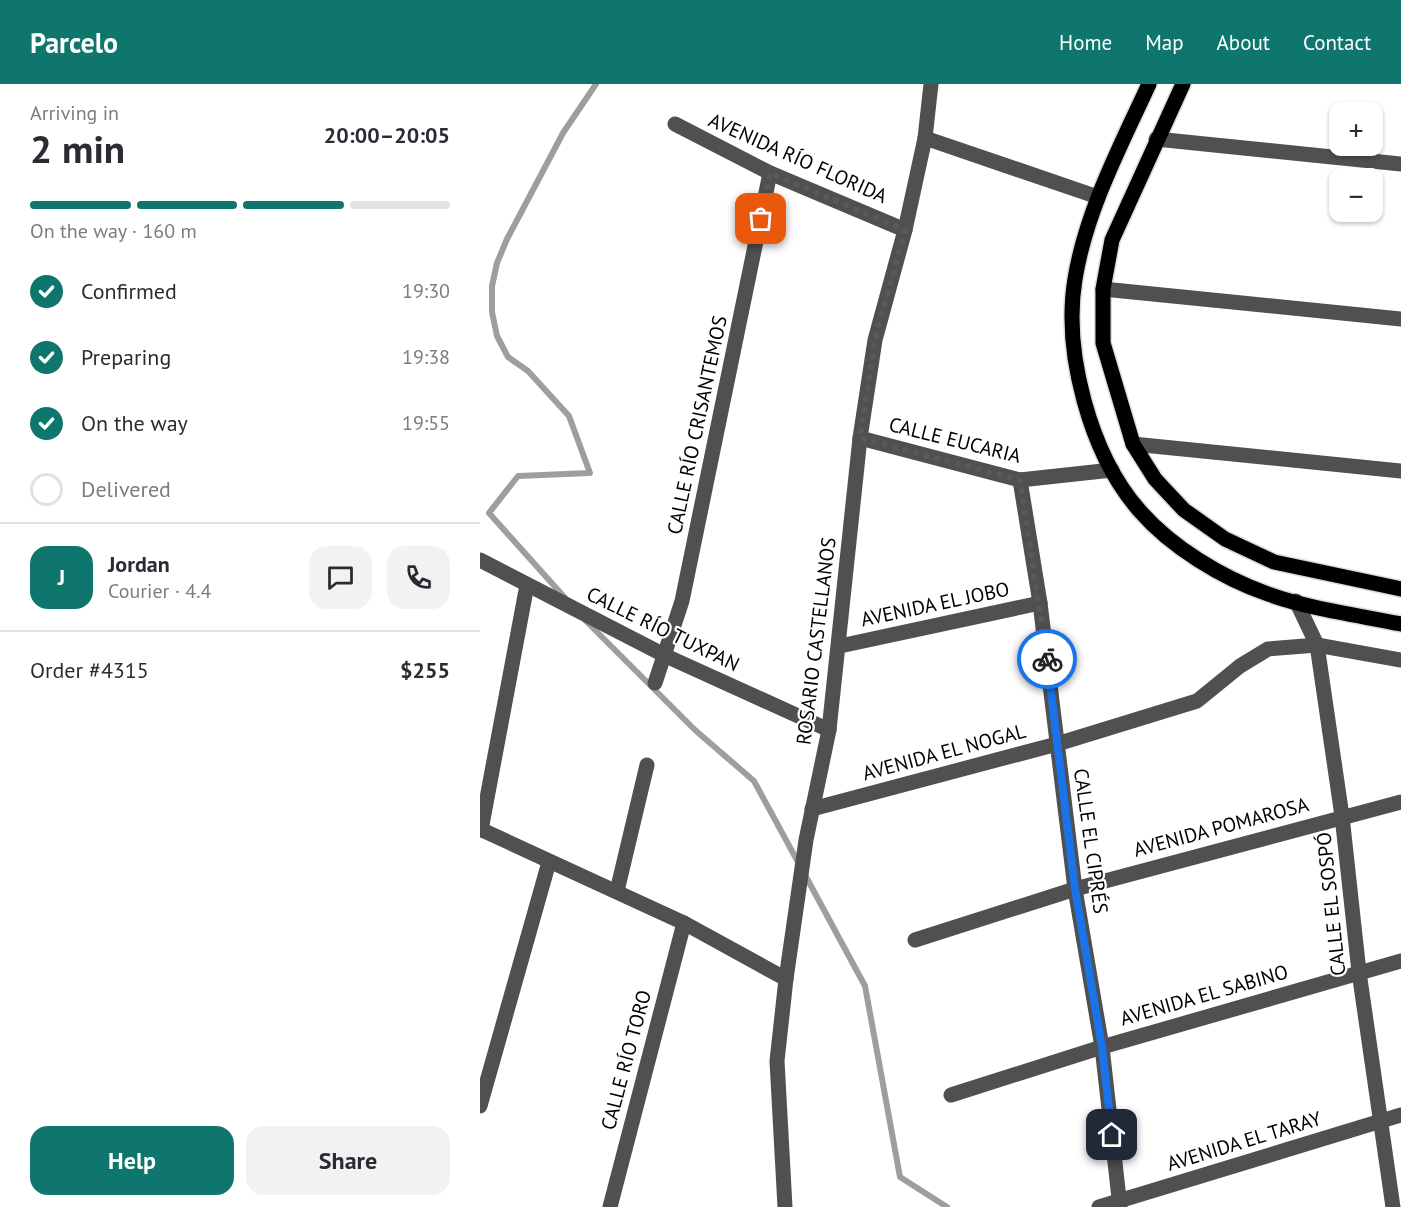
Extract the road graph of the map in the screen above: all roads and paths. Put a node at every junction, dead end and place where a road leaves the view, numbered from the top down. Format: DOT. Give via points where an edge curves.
graph roads {
  1 [pos="1149,84"];
  2 [pos="1183,84"];
  3 [pos="929,85"];
  4 [pos="675,124"];
  5 [pos="925,138"];
  6 [pos="1156,139"];
  7 [pos="1401,164"];
  8 [pos="770,173"];
  9 [pos="1098,197"];
  10 [pos="905,230"];
  11 [pos="1103,289"];
  12 [pos="1401,319"];
  13 [pos="860,438"];
  14 [pos="1133,444"];
  15 [pos="1112,470"];
  16 [pos="1401,471"];
  17 [pos="1020,480"];
  18 [pos="480,560"];
  19 [pos="526,585"];
  20 [pos="1401,589"];
  21 [pos="1296,601"];
  22 [pos="1040,603"];
  23 [pos="1401,624"];
  24 [pos="1317,645"];
  25 [pos="840,646"];
  26 [pos="666,656"];
  27 [pos="1401,660"];
  28 [pos="655,683"];
  29 [pos="829,730"];
  30 [pos="1057,744"];
  31 [pos="647,765"];
  32 [pos="1401,802"];
  33 [pos="812,809"];
  34 [pos="1342,816"];
  35 [pos="481,830"];
  36 [pos="549,862"];
  37 [pos="1075,889"];
  38 [pos="617,891"];
  39 [pos="684,923"];
  40 [pos="915,940"];
  41 [pos="1401,961"];
  42 [pos="1359,972"];
  43 [pos="786,979"];
  44 [pos="1102,1047"];
  45 [pos="951,1095"];
  46 [pos="480,1106"];
  47 [pos="1401,1115"];
  48 [pos="1381,1121"];
  49 [pos="1119,1204"];
  50 [pos="610,1207"];
  51 [pos="785,1207"];
  52 [pos="1099,1207"];
  53 [pos="1393,1207"];
  1 -- 9 [label="main road"];
  2 -- 6 [label="main road"];
  3 -- 5 [label="street, ROSARIO CASTELLANOS"];
  4 -- 8 [label="street, AVENIDA RÍO FLORIDA"];
  5 -- 9 [label="street"];
  5 -- 10 [label="street, ROSARIO CASTELLANOS"];
  6 -- 7 [label="street"];
  6 -- 11 [label="main road" via="1112,240"];
  8 -- 10 [label="street, AVENIDA RÍO FLORIDA"];
  8 -- 26 [label="street, CALLE RÍO CRISANTEMOS" via="705,498"];
  9 -- 15 [label="main road" via="1075,279 1072,334 1079,382"];
  10 -- 13 [label="street, ROSARIO CASTELLANOS" via="875,340"];
  11 -- 12 [label="street"];
  11 -- 14 [label="main road" via="1103,344"];
  13 -- 17 [label="street, CALLE EUCARIA"];
  13 -- 25 [label="street, ROSARIO CASTELLANOS"];
  14 -- 16 [label="street"];
  14 -- 20 [label="main road" via="1155,479 1184,510 1225,539 1274,562"];
  15 -- 17 [label="street, CALLE EUCARIA"];
  15 -- 21 [label="main road" via="1139,510 1182,549 1259,590"];
  17 -- 22 [label="street, CALLE EL CIPRÉS"];
  18 -- 19 [label="street, CALLE RÍO TUXPAN"];
  19 -- 26 [label="street, CALLE RÍO TUXPAN"];
  19 -- 35 [label="street"];
  21 -- 23 [label="main road"];
  21 -- 24 [label="street, CALLE EL SOSPÓ"];
  22 -- 25 [label="street, AVENIDA EL JOBO"];
  22 -- 30 [label="street, CALLE EL CIPRÉS"];
  24 -- 27 [label="street, AVENIDA EL NOGAL"];
  24 -- 30 [label="street, AVENIDA EL NOGAL" via="1268,649 1197,701"];
  24 -- 34 [label="street, CALLE EL SOSPÓ"];
  25 -- 29 [label="street, ROSARIO CASTELLANOS"];
  26 -- 28 [label="street, CALLE RÍO CRISANTEMOS"];
  26 -- 29 [label="street, CALLE RÍO TUXPAN"];
  29 -- 33 [label="street, ROSARIO CASTELLANOS"];
  30 -- 33 [label="street, AVENIDA EL NOGAL"];
  30 -- 37 [label="street, CALLE EL CIPRÉS"];
  31 -- 38 [label="street"];
  32 -- 34 [label="street, AVENIDA POMAROSA"];
  33 -- 43 [label="street, ROSARIO CASTELLANOS"];
  34 -- 37 [label="street, AVENIDA POMAROSA"];
  34 -- 42 [label="street, CALLE EL SOSPÓ"];
  35 -- 36 [label="street"];
  36 -- 38 [label="street"];
  36 -- 46 [label="street"];
  37 -- 40 [label="street, AVENIDA POMAROSA"];
  37 -- 44 [label="street, CALLE EL CIPRÉS"];
  38 -- 39 [label="street"];
  39 -- 43 [label="street"];
  39 -- 50 [label="street, CALLE RÍO TORO"];
  41 -- 42 [label="street, AVENIDA EL SABINO"];
  42 -- 44 [label="street, AVENIDA EL SABINO"];
  42 -- 48 [label="street, CALLE EL SOSPÓ"];
  43 -- 51 [label="street, ROSARIO CASTELLANOS" via="777,1061"];
  44 -- 45 [label="street, AVENIDA EL SABINO"];
  44 -- 49 [label="street, CALLE EL CIPRÉS"];
  47 -- 48 [label="street, AVENIDA EL TARAY"];
  48 -- 49 [label="street, AVENIDA EL TARAY"];
  48 -- 53 [label="street, CALLE EL SOSPÓ"];
  49 -- 52 [label="street, AVENIDA EL TARAY"];
}
